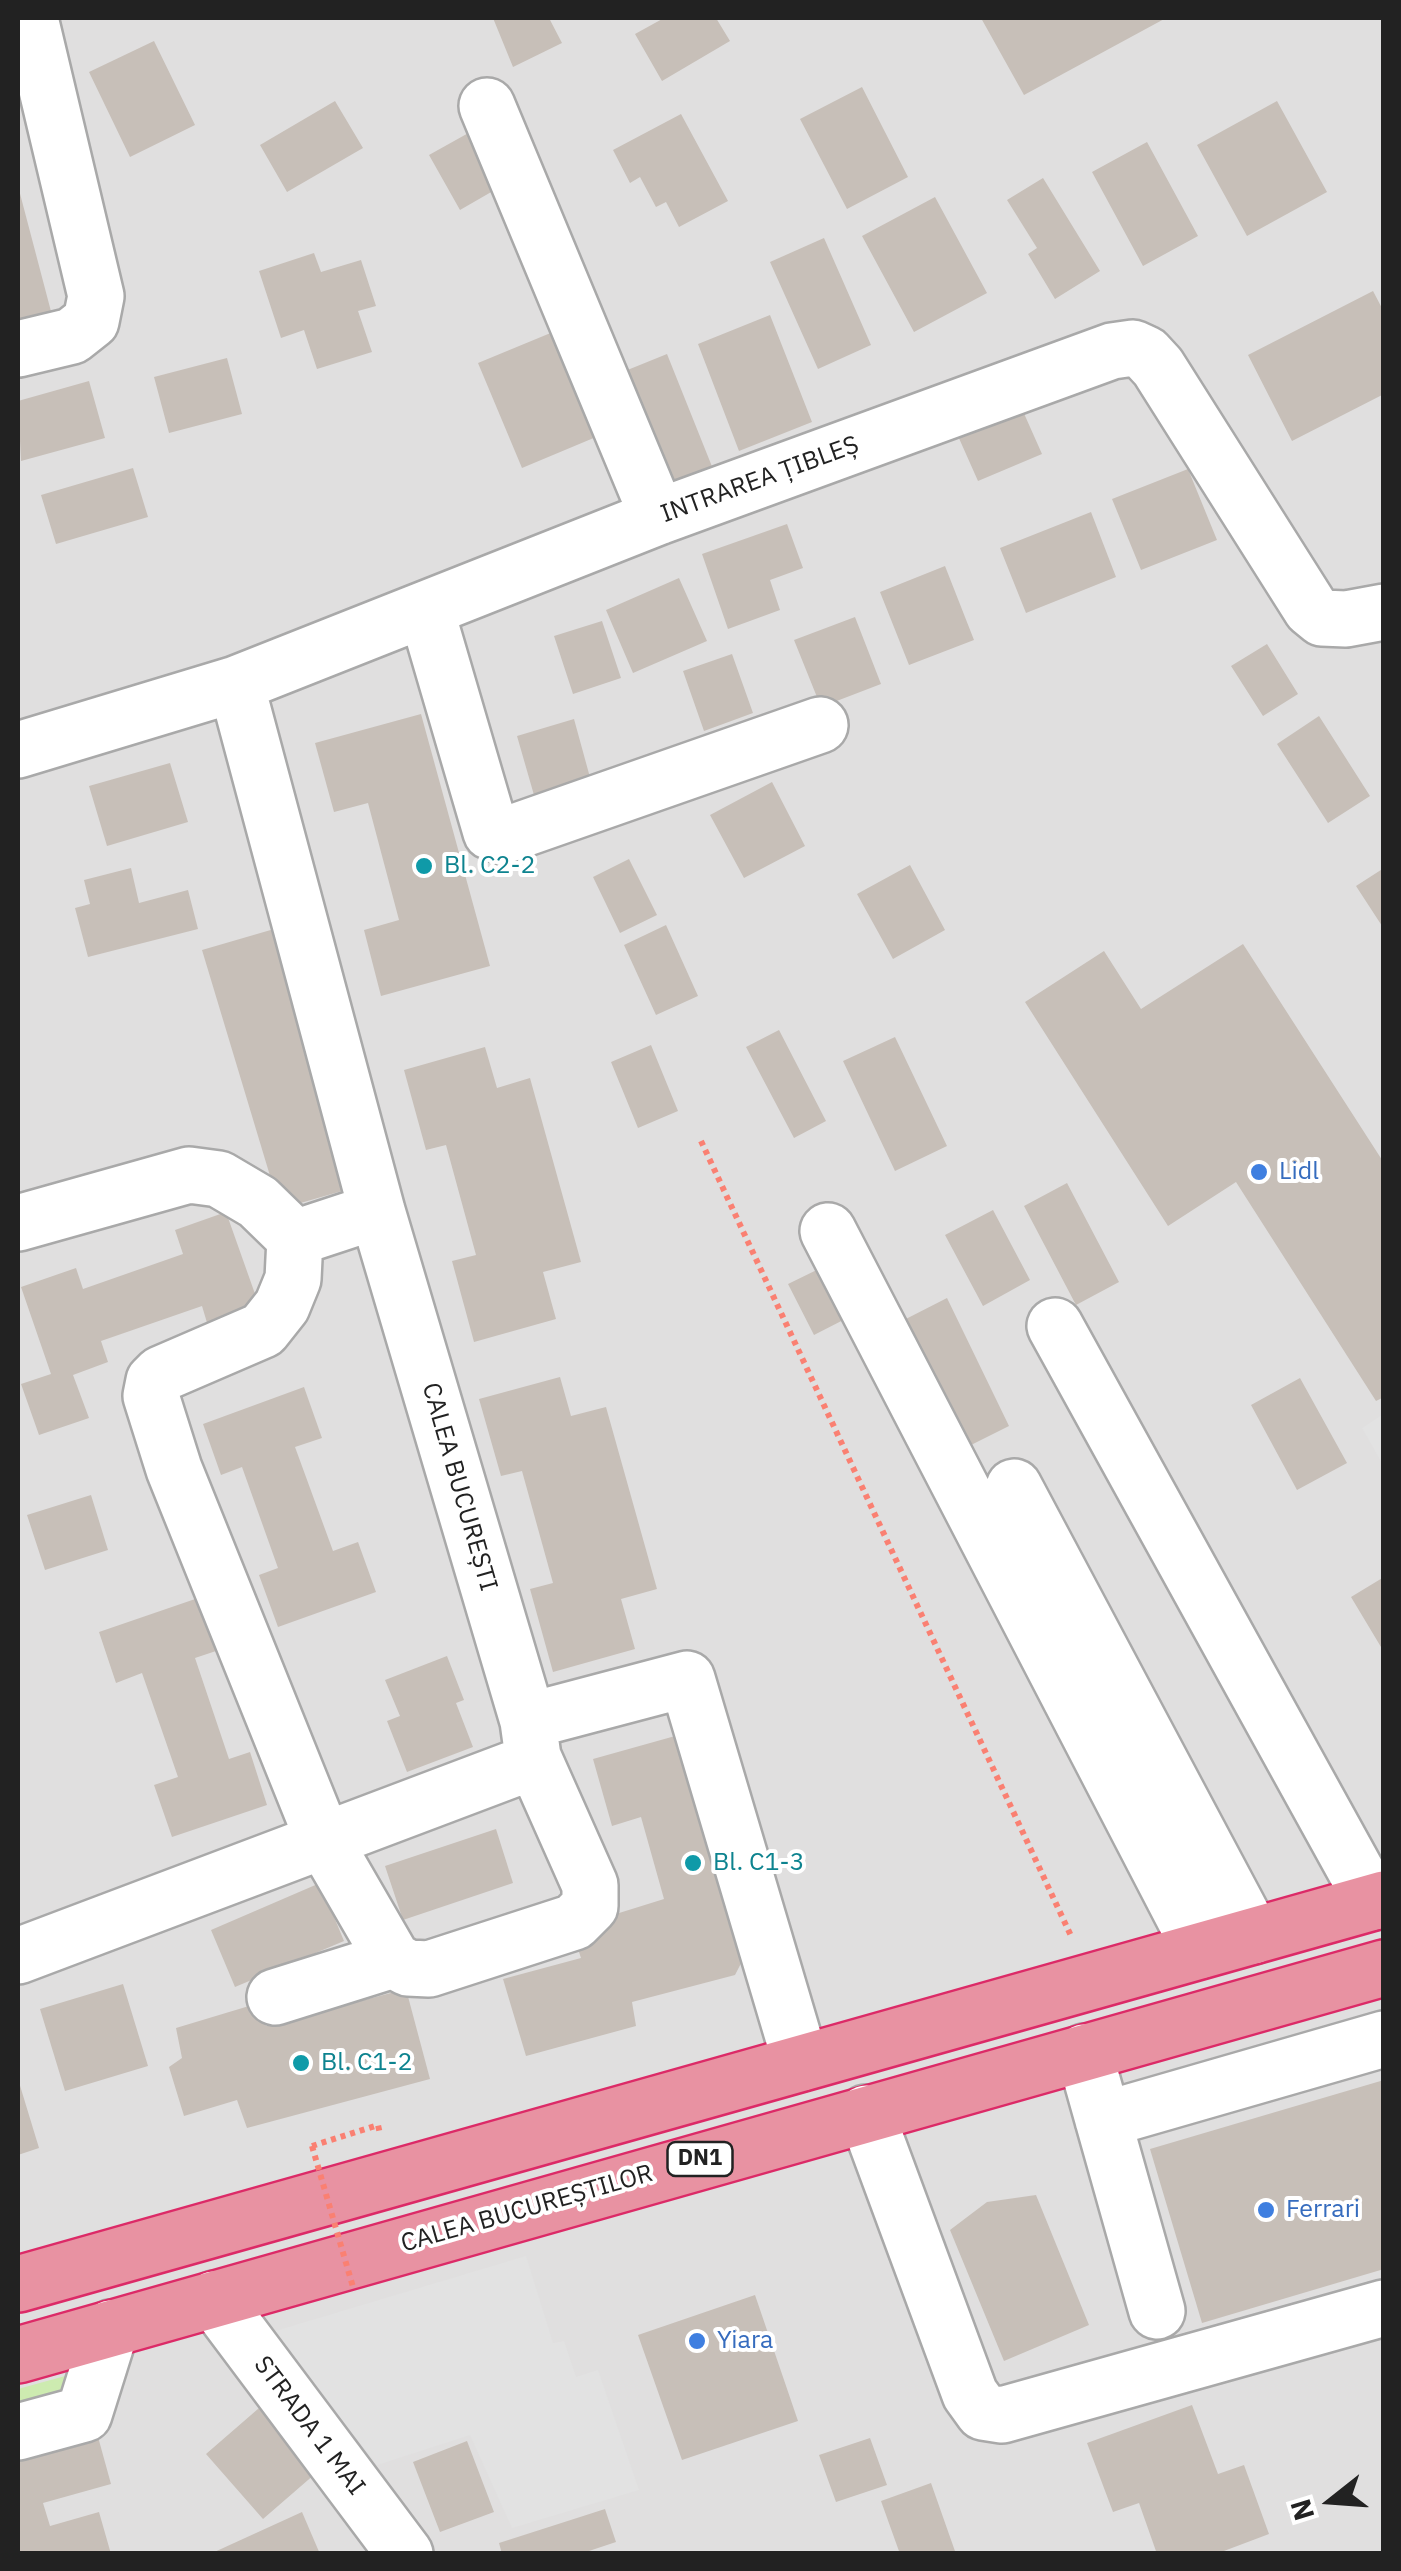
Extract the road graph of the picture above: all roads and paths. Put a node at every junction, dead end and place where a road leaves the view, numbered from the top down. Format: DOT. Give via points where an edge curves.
graph roads {
  1 [pos="30,18"];
  2 [pos="488,106"];
  3 [pos="18,349"];
  4 [pos="658,517"];
  5 [pos="426,610"];
  6 [pos="1384,612"];
  7 [pos="236,684"];
  8 [pos="820,724"];
  9 [pos="18,750"];
  10 [pos="701,1141"];
  11 [pos="378,1211"];
  12 [pos="18,1223"];
  13 [pos="828,1230"];
  14 [pos="295,1238"];
  15 [pos="1056,1326"];
  16 [pos="1014,1487"];
  17 [pos="530,1739"];
  18 [pos="323,1839"];
  19 [pos="1378,1901"];
  20 [pos="1253,1936"];
  21 [pos="1201,1950"];
  22 [pos="18,1956"];
  23 [pos="392,1960"];
  24 [pos="1384,1968"];
  25 [pos="1093,1981"];
  26 [pos="275,1997"];
  27 [pos="1384,2039"];
  28 [pos="1084,2052"];
  29 [pos="801,2063"];
  30 [pos="866,2112"];
  31 [pos="1103,2120"];
  32 [pos="378,2125"];
  33 [pos="18,2284"];
  34 [pos="353,2287"];
  35 [pos="214,2298"];
  36 [pos="1384,2308"];
  37 [pos="1156,2311"];
  38 [pos="111,2328"];
  39 [pos="18,2355"];
  40 [pos="18,2432"];
  41 [pos="405,2554"];
  1 -- 3 [label="street" via="96,296 91,321 72,336"];
  2 -- 4 [label="street"];
  4 -- 5 [label="street, INTRAREA ȚIBLEȘ"];
  4 -- 6 [label="street, INTRAREA ȚIBLEȘ" via="1133,348 1158,367 1311,609 1322,618 1346,619"];
  5 -- 7 [label="street, INTRAREA ȚIBLEȘ"];
  5 -- 8 [label="street" via="491,832 503,836"];
  7 -- 9 [label="street, INTRAREA ȚIBLEȘ"];
  7 -- 11 [label="street, CALEA BUCUREȘTI"];
  10 -- 25 [label="path"];
  11 -- 14 [label="street"];
  11 -- 17 [label="street, CALEA BUCUREȘTI"];
  12 -- 14 [label="street" via="189,1174 219,1179 258,1202"];
  13 -- 21 [label="street"];
  14 -- 18 [label="street" via="292,1279 263,1330 161,1374 151,1396"];
  15 -- 19 [label="street"];
  16 -- 20 [label="street"];
  17 -- 18 [label="street" via="521,1766"];
  17 -- 23 [label="street, CALEA BUCUREȘTI" via="583,1864 590,1906 548,1934 450,1964 408,1968"];
  17 -- 29 [label="street" via="687,1679"];
  18 -- 22 [label="street"];
  18 -- 23 [label="street"];
  19 -- 20 [label="highway"];
  20 -- 21 [label="highway"];
  21 -- 25 [label="highway"];
  23 -- 26 [label="street"];
  24 -- 28 [label="highway, CALEA BUCUREȘTILOR / DN1"];
  25 -- 29 [label="highway"];
  27 -- 31 [label="street"];
  28 -- 30 [label="highway, CALEA BUCUREȘTILOR / DN1"];
  28 -- 31 [label="street"];
  29 -- 33 [label="highway"];
  30 -- 35 [label="highway, CALEA BUCUREȘTILOR / DN1"];
  30 -- 36 [label="street" via="982,2412 1002,2415"];
  31 -- 37 [label="street"];
  32 -- 34 [label="path, bridge" via="312,2146"];
  35 -- 38 [label="highway, CALEA BUCUREȘTILOR / DN1"];
  35 -- 41 [label="street, STRADA 1 MAI"];
  38 -- 39 [label="highway, CALEA BUCUREȘTILOR / DN1"];
  38 -- 40 [label="street" via="84,2414"];
}
